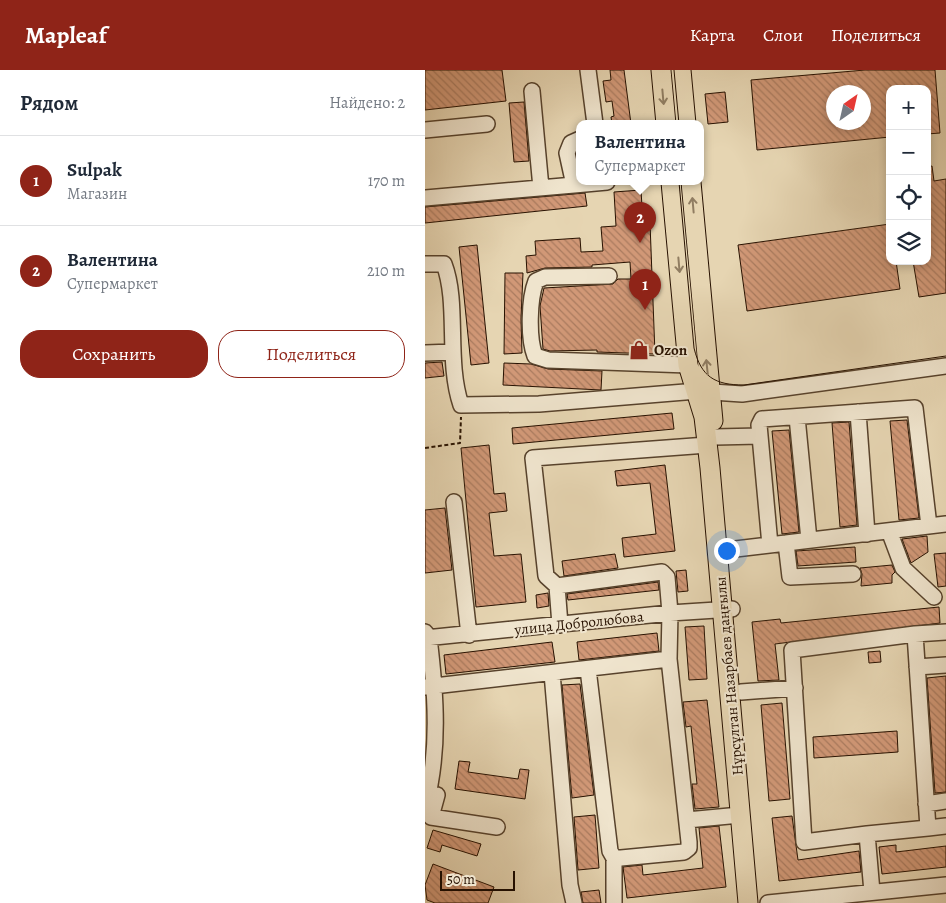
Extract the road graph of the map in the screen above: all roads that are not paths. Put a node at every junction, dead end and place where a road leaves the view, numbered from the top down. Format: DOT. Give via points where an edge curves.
graph roads {
  1 [pos="588,70"];
  2 [pos="661,70"];
  3 [pos="681,70"];
  4 [pos="532,91"];
  5 [pos="594,120"];
  6 [pos="665,120"];
  7 [pos="686,120"];
  8 [pos="487,124"];
  9 [pos="425,130"];
  10 [pos="576,141"];
  11 [pos="574,185"];
  12 [pos="671,185"];
  13 [pos="691,185"];
  14 [pos="541,188"];
  15 [pos="425,198"];
  16 [pos="425,264"];
  17 [pos="609,276"];
  18 [pos="453,352"];
  19 [pos="425,353"];
  20 [pos="688,365"];
  21 [pos="946,366"];
  22 [pos="705,392"];
  23 [pos="858,412"];
  24 [pos="797,416"];
  25 [pos="760,436"];
  26 [pos="711,441"];
  27 [pos="454,502"];
  28 [pos="946,524"];
  29 [pos="929,526"];
  30 [pos="867,534"];
  31 [pos="891,536"];
  32 [pos="809,540"];
  33 [pos="786,543"];
  34 [pos="770,545"];
  35 [pos="727,550"];
  36 [pos="853,574"];
  37 [pos="557,586"];
  38 [pos="934,597"];
  39 [pos="727,609"];
  40 [pos="670,613"];
  41 [pos="560,625"];
  42 [pos="946,632"];
  43 [pos="915,634"];
  44 [pos="469,635"];
  45 [pos="426,636"];
  46 [pos="669,659"];
  47 [pos="946,665"];
  48 [pos="917,667"];
  49 [pos="588,669"];
  50 [pos="552,673"];
  51 [pos="430,687"];
  52 [pos="795,688"];
  53 [pos="741,692"];
  54 [pos="431,744"];
  55 [pos="427,800"];
  56 [pos="946,801"];
  57 [pos="926,804"];
  58 [pos="740,815"];
  59 [pos="687,820"];
  60 [pos="946,826"];
  61 [pos="497,827"];
  62 [pos="928,828"];
  63 [pos="867,834"];
  64 [pos="614,858"];
  65 [pos="946,885"];
  66 [pos="872,892"];
  67 [pos="574,903"];
  68 [pos="614,903"];
  69 [pos="748,903"];
  70 [pos="759,903"];
  71 [pos="768,903"];
  1 -- 5 [label="street"];
  2 -- 6 [label="main road, one-way"];
  3 -- 7 [label="main road"];
  4 -- 14 [label="street"];
  8 -- 9 [label="street"];
  10 -- 11 [label="street" via="571,143 567,153"];
  11 -- 14 [label="street"];
  12 -- 20 [label="main road, Нұрсұлтан Назарбаев даңғылы, one-way"];
  22 -- 13 [label="main road, Нұрсұлтан Назарбаев даңғылы, one-way" via="707,366"];
  14 -- 15 [label="street"];
  16 -- 18 [label="street" via="444,264 449,276"];
  17 -- 20 [label="street" via="545,277 536,281 532,292 531,328 531,346 535,356 548,360"];
  18 -- 19 [label="street"];
  18 -- 22 [label="street" via="461,404 539,404"];
  20 -- 22 [label="main road, Нұрсұлтан Назарбаев даңғылы"];
  21 -- 22 [label="street" via="743,394"];
  22 -- 26 [label="main road, Нұрсұлтан Назарбаев даңғылы" via="704,417"];
  23 -- 24 [label="street"];
  23 -- 29 [label="street" via="915,408"];
  23 -- 30 [label="street"];
  24 -- 25 [label="street" via="762,419"];
  24 -- 32 [label="street"];
  25 -- 26 [label="street"];
  25 -- 34 [label="street"];
  26 -- 35 [label="main road, Нұрсұлтан Назарбаев даңғылы"];
  26 -- 37 [label="street" via="533,458 546,576"];
  26 -- 39 [label="main road, Нұрсұлтан Назарбаев даңғылы"];
  27 -- 44 [label="street"];
  28 -- 29 [label="street"];
  29 -- 30 [label="street"];
  30 -- 32 [label="street"];
  31 -- 38 [label="street" via="903,568"];
  32 -- 33 [label="street"];
  33 -- 34 [label="street"];
  33 -- 36 [label="street" via="790,577"];
  34 -- 35 [label="street"];
  35 -- 39 [label="main road, Нұрсұлтан Назарбаев даңғылы"];
  37 -- 40 [label="street" via="662,572 667,578"];
  37 -- 41 [label="street"];
  39 -- 40 [label="street, улица Добролюбова"];
  39 -- 53 [label="main road, Нұрсұлтан Назарбаев даңғылы"];
  39 -- 58 [label="main road, Нұрсұлтан Назарбаев даңғылы"];
  40 -- 41 [label="street, улица Добролюбова"];
  40 -- 46 [label="street"];
  41 -- 44 [label="street, улица Добролюбова"];
  42 -- 43 [label="street"];
  43 -- 48 [label="street"];
  43 -- 52 [label="street" via="792,650"];
  44 -- 45 [label="street, улица Добролюбова"];
  45 -- 51 [label="street"];
  46 -- 49 [label="street"];
  46 -- 59 [label="street"];
  47 -- 48 [label="street"];
  48 -- 57 [label="street"];
  49 -- 50 [label="street"];
  49 -- 64 [label="street" via="610,851"];
  50 -- 51 [label="street"];
  50 -- 67 [label="street"];
  51 -- 54 [label="street"];
  52 -- 53 [label="street"];
  52 -- 63 [label="street" via="804,842"];
  53 -- 70 [label="main road, Нұрсұлтан Назарбаев даңғылы"];
  54 -- 55 [label="street"];
  55 -- 61 [label="street" via="438,793 431,817"];
  56 -- 57 [label="street"];
  57 -- 62 [label="street"];
  58 -- 59 [label="street"];
  58 -- 69 [label="main road, Нұрсұлтан Назарбаев даңғылы"];
  59 -- 64 [label="street" via="689,848 684,852"];
  60 -- 62 [label="street"];
  62 -- 63 [label="street"];
  63 -- 66 [label="street"];
  64 -- 68 [label="street"];
  65 -- 66 [label="street"];
  66 -- 71 [label="street"];
}
